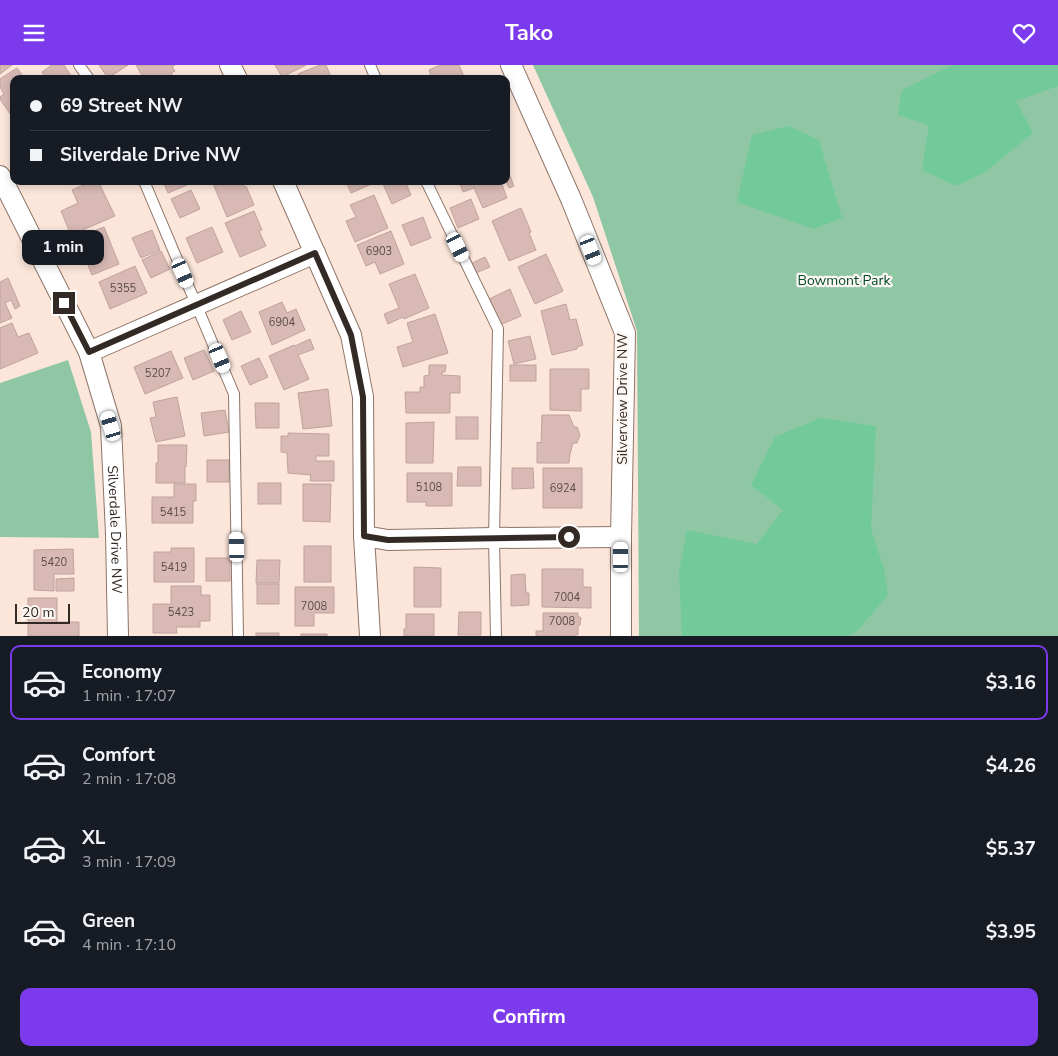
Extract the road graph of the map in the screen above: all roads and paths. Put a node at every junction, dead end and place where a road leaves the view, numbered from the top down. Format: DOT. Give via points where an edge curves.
graph roads {
  1 [pos="511,65"];
  2 [pos="0,177"];
  3 [pos="146,185"];
  4 [pos="285,185"];
  5 [pos="428,185"];
  6 [pos="315,253"];
  7 [pos="197,305"];
  8 [pos="89,352"];
  9 [pos="364,536"];
  10 [pos="494,537"];
  11 [pos="621,537"];
  12 [pos="118,636"];
  13 [pos="238,636"];
  14 [pos="370,636"];
  15 [pos="496,636"];
  16 [pos="621,636"];
  1 -- 11 [label="street, Silverview Drive NW" via="571,199 625,333"];
  2 -- 8 [label="street, Silverdale Drive NW"];
  3 -- 7 [label="lane"];
  4 -- 6 [label="street"];
  5 -- 10 [label="lane" via="498,329"];
  6 -- 7 [label="street"];
  6 -- 9 [label="street" via="351,335 363,397"];
  7 -- 8 [label="street"];
  7 -- 13 [label="lane" via="234,394"];
  8 -- 12 [label="street, Silverdale Drive NW" via="111,426"];
  9 -- 10 [label="street" via="388,540"];
  9 -- 14 [label="street"];
  10 -- 11 [label="street"];
  10 -- 15 [label="lane"];
  11 -- 16 [label="street, Silverview Drive NW"];
}
